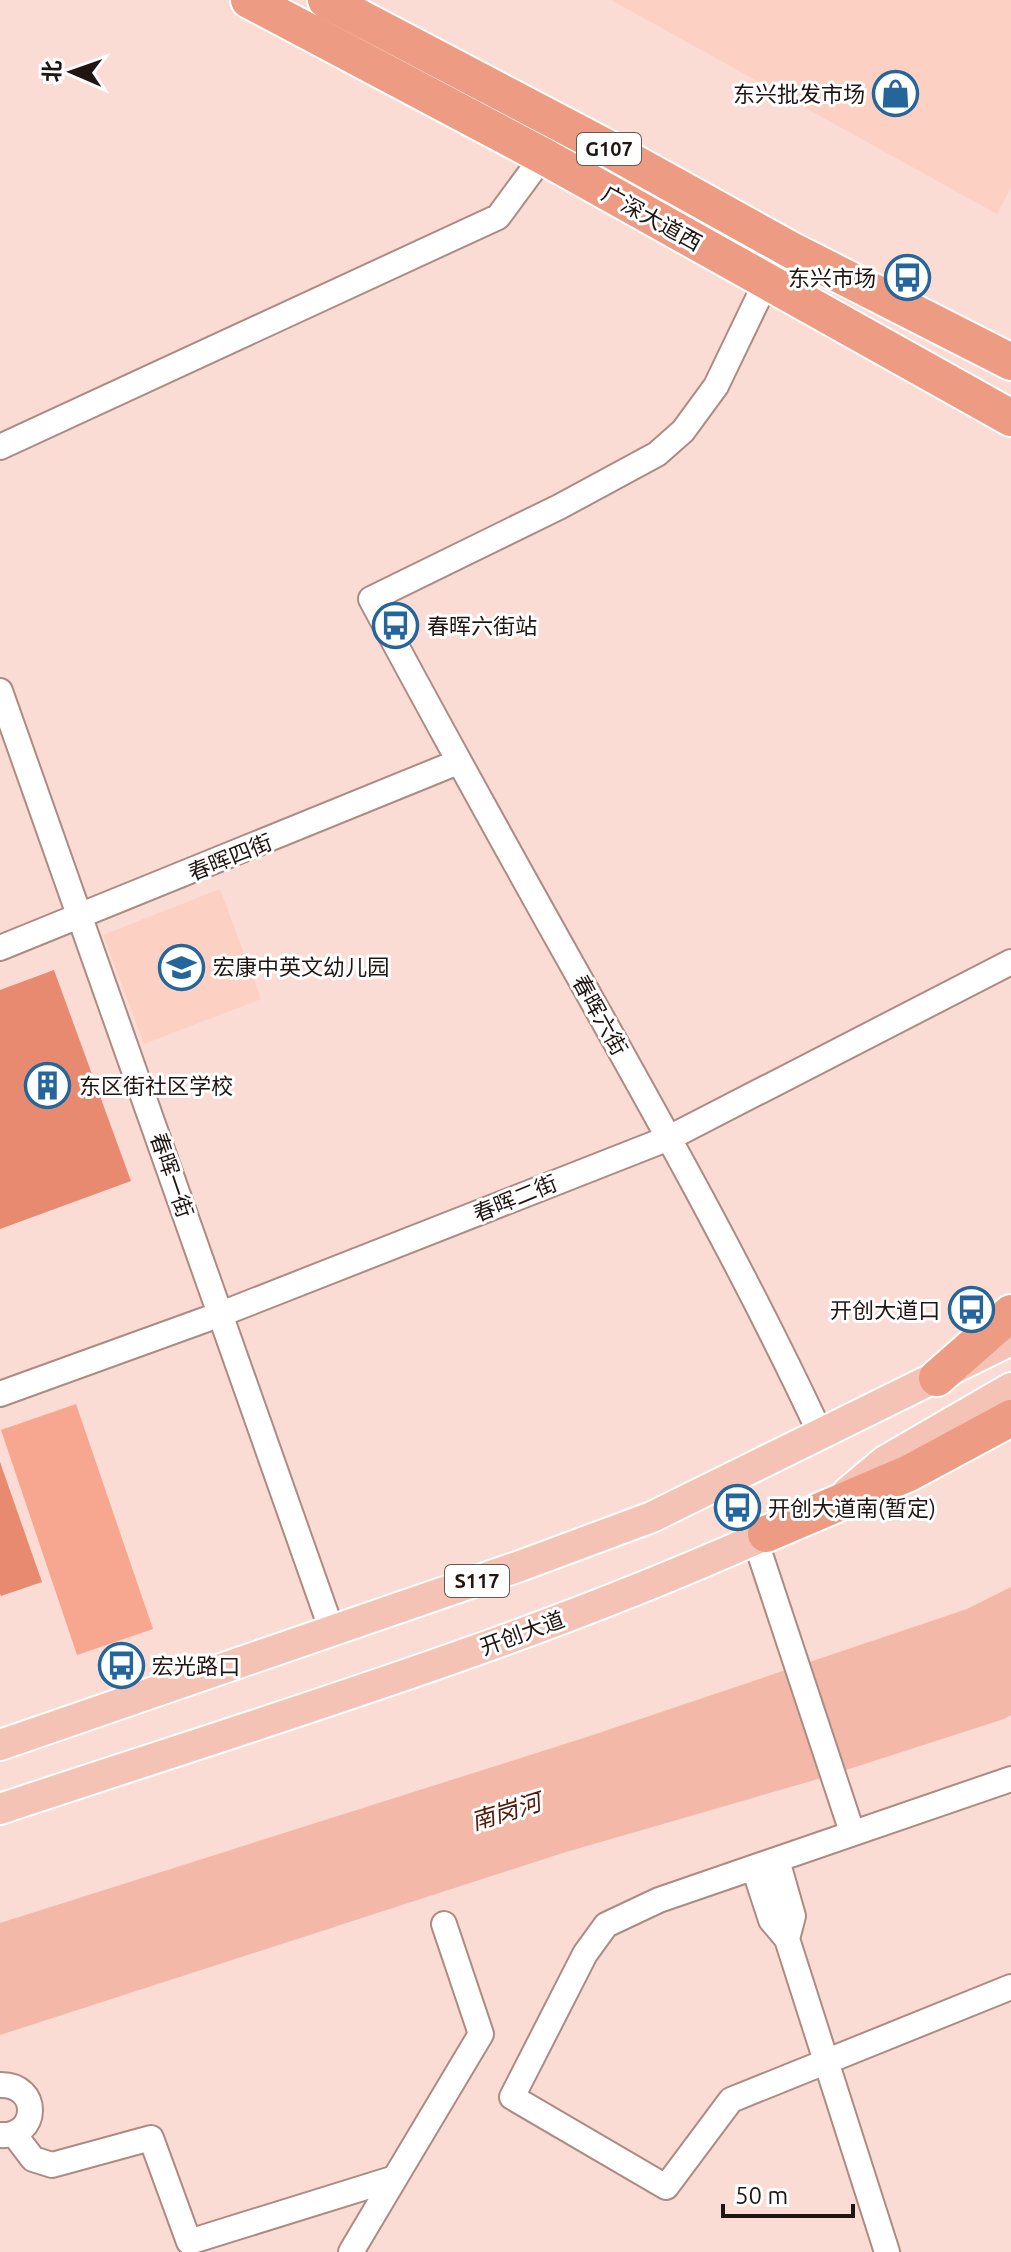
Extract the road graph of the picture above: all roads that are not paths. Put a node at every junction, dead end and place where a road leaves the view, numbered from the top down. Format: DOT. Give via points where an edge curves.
graph roads {
  1 [pos="249,0"];
  2 [pos="326,0"];
  3 [pos="543,156"];
  4 [pos="766,282"];
  5 [pos="1011,362"];
  6 [pos="1011,418"];
  7 [pos="0,447"];
  8 [pos="0,691"];
  9 [pos="6,722"];
  10 [pos="458,762"];
  11 [pos="80,917"];
  12 [pos="0,948"];
  13 [pos="1011,962"];
  14 [pos="669,1138"];
  15 [pos="1011,1313"];
  16 [pos="221,1314"];
  17 [pos="1011,1340"];
  18 [pos="937,1378"];
  19 [pos="1011,1388"];
  20 [pos="0,1394"];
  21 [pos="1011,1418"];
  22 [pos="821,1435"];
  23 [pos="761,1537"];
  24 [pos="332,1631"];
  25 [pos="0,1745"];
  26 [pos="1011,1779"];
  27 [pos="0,1809"];
  28 [pos="852,1832"];
  29 [pos="777,1860"];
  30 [pos="754,1868"];
  31 [pos="444,1924"];
  32 [pos="787,1939"];
  33 [pos="1011,1987"];
  34 [pos="829,2063"];
  35 [pos="0,2085"];
  36 [pos="7,2135"];
  37 [pos="395,2178"];
  38 [pos="351,2252"];
  39 [pos="887,2252"];
  1 -- 3 [label="highway, 广深大道西 / G107"];
  2 -- 5 [label="highway, 广深大道西 / G107"];
  3 -- 4 [label="highway, 广深大道西 / G107"];
  3 -- 7 [label="street" via="498,217"];
  4 -- 6 [label="highway, 广深大道西 / G107"];
  4 -- 10 [label="street, 春晖六街" via="716,386 683,431 657,454 371,599"];
  8 -- 9 [label="street, 春晖一街"];
  9 -- 11 [label="street, 春晖一街"];
  10 -- 11 [label="street, 春晖四街"];
  10 -- 14 [label="street, 春晖六街"];
  11 -- 12 [label="street, 春晖四街"];
  11 -- 16 [label="street, 春晖一街"];
  13 -- 14 [label="street, 春晖二街"];
  14 -- 16 [label="street, 春晖二街"];
  14 -- 22 [label="street, 春晖六街"];
  15 -- 18 [label="highway"];
  16 -- 20 [label="street, 春晖二街"];
  16 -- 24 [label="street, 春晖一街"];
  17 -- 18 [label="main road, S117"];
  18 -- 22 [label="main road, S117"];
  19 -- 23 [label="main road, 开创大道" via="885,1461 837,1502"];
  21 -- 23 [label="highway" via="909,1473"];
  22 -- 24 [label="main road, S117" via="652,1517"];
  23 -- 27 [label="main road, 开创大道" via="494,1644"];
  23 -- 28 [label="street"];
  24 -- 25 [label="main road, S117"];
  26 -- 28 [label="street"];
  28 -- 29 [label="street"];
  29 -- 30 [label="street"];
  29 -- 32 [label="street" via="793,1916"];
  30 -- 32 [label="street" via="771,1920"];
  30 -- 34 [label="street" via="659,1900 606,1925 585,1954 512,2097 666,2187 731,2100"];
  31 -- 37 [label="street" via="481,2034"];
  32 -- 34 [label="street"];
  33 -- 34 [label="street"];
  34 -- 39 [label="street"];
  35 -- 36 [label="street" via="17,2087 28,2100 30,2116 21,2130"];
  36 -- 37 [label="street" via="33,2159 52,2165 151,2138 189,2242"];
  37 -- 38 [label="street"];
}
